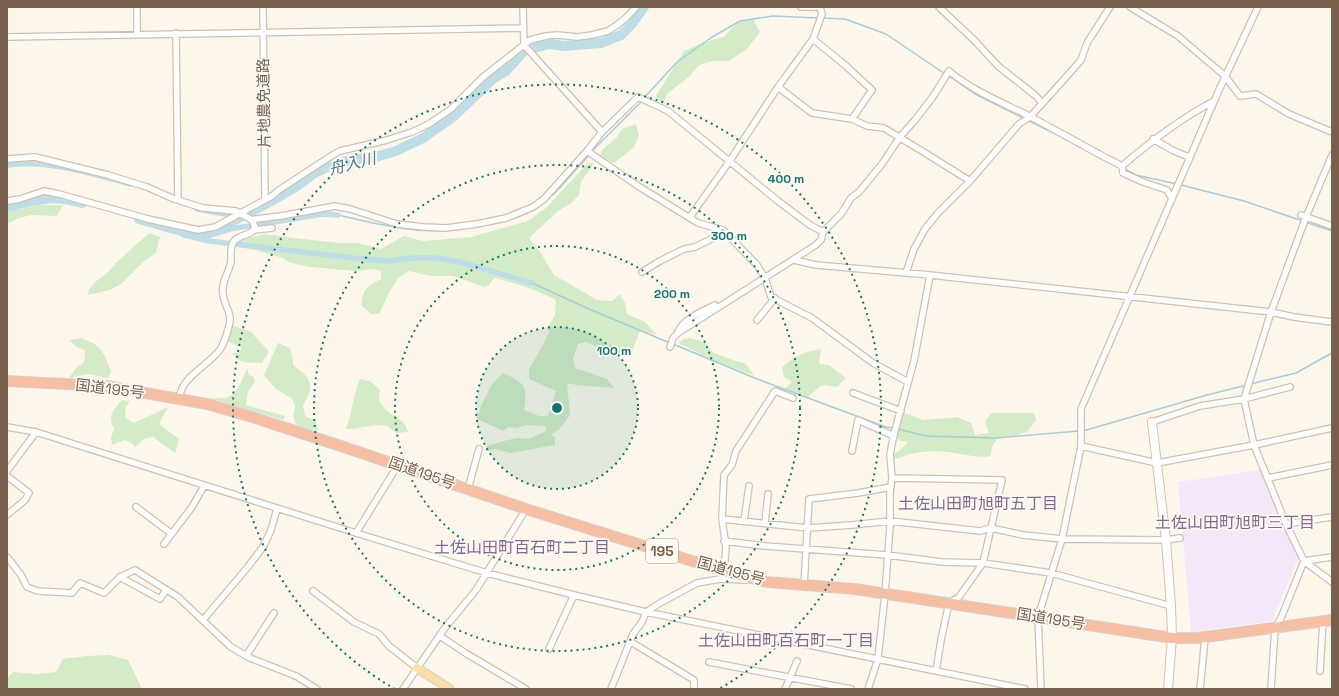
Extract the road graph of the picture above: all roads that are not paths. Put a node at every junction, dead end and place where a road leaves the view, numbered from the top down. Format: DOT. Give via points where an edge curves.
graph roads {
  1 [pos="137,7"];
  2 [pos="263,7"];
  3 [pos="523,7"];
  4 [pos="636,7"];
  5 [pos="801,7"];
  6 [pos="819,7"];
  7 [pos="939,7"];
  8 [pos="1110,7"];
  9 [pos="1130,7"];
  10 [pos="1258,7"];
  11 [pos="524,28"];
  12 [pos="263,32"];
  13 [pos="176,33"];
  14 [pos="137,34"];
  15 [pos="7,37"];
  16 [pos="813,39"];
  17 [pos="524,45"];
  18 [pos="1225,76"];
  19 [pos="778,87"];
  20 [pos="1214,101"];
  21 [pos="1042,102"];
  22 [pos="1030,116"];
  23 [pos="852,119"];
  24 [pos="602,132"];
  25 [pos="1332,132"];
  26 [pos="900,137"];
  27 [pos="1153,139"];
  28 [pos="588,152"];
  29 [pos="1332,155"];
  30 [pos="1190,158"];
  31 [pos="7,159"];
  32 [pos="729,162"];
  33 [pos="1122,166"];
  34 [pos="970,181"];
  35 [pos="1172,199"];
  36 [pos="178,200"];
  37 [pos="265,200"];
  38 [pos="7,201"];
  39 [pos="243,215"];
  40 [pos="1304,216"];
  41 [pos="690,217"];
  42 [pos="254,224"];
  43 [pos="1332,226"];
  44 [pos="272,228"];
  45 [pos="725,232"];
  46 [pos="823,232"];
  47 [pos="794,260"];
  48 [pos="642,272"];
  49 [pos="906,273"];
  50 [pos="930,275"];
  51 [pos="765,278"];
  52 [pos="1129,297"];
  53 [pos="774,298"];
  54 [pos="1271,312"];
  55 [pos="757,320"];
  56 [pos="1332,322"];
  57 [pos="670,347"];
  58 [pos="7,381"];
  59 [pos="908,382"];
  60 [pos="1290,387"];
  61 [pos="853,393"];
  62 [pos="793,398"];
  63 [pos="179,399"];
  64 [pos="1244,399"];
  65 [pos="901,411"];
  66 [pos="1152,422"];
  67 [pos="7,427"];
  68 [pos="1332,428"];
  69 [pos="36,432"];
  70 [pos="894,435"];
  71 [pos="1254,445"];
  72 [pos="1081,446"];
  73 [pos="479,449"];
  74 [pos="852,451"];
  75 [pos="1157,463"];
  76 [pos="398,465"];
  77 [pos="1332,465"];
  78 [pos="7,471"];
  79 [pos="7,476"];
  80 [pos="892,478"];
  81 [pos="1268,478"];
  82 [pos="204,486"];
  83 [pos="749,486"];
  84 [pos="891,488"];
  85 [pos="468,489"];
  86 [pos="768,494"];
  87 [pos="136,507"];
  88 [pos="277,509"];
  89 [pos="526,509"];
  90 [pos="7,515"];
  91 [pos="1332,517"];
  92 [pos="722,519"];
  93 [pos="744,521"];
  94 [pos="890,521"];
  95 [pos="765,524"];
  96 [pos="1286,524"];
  97 [pos="808,528"];
  98 [pos="991,528"];
  99 [pos="172,534"];
  100 [pos="356,534"];
  101 [pos="1180,538"];
  102 [pos="1062,539"];
  103 [pos="1166,540"];
  104 [pos="724,541"];
  105 [pos="164,544"];
  106 [pos="807,550"];
  107 [pos="887,555"];
  108 [pos="7,557"];
  109 [pos="1332,557"];
  110 [pos="1304,561"];
  111 [pos="982,563"];
  112 [pos="724,571"];
  113 [pos="487,573"];
  114 [pos="1051,574"];
  115 [pos="120,577"];
  116 [pos="767,582"];
  117 [pos="1332,582"];
  118 [pos="804,585"];
  119 [pos="166,590"];
  120 [pos="313,591"];
  121 [pos="885,594"];
  122 [pos="574,595"];
  123 [pos="949,603"];
  124 [pos="1171,606"];
  125 [pos="646,612"];
  126 [pos="274,613"];
  127 [pos="1038,616"];
  128 [pos="203,620"];
  129 [pos="1327,621"];
  130 [pos="1275,628"];
  131 [pos="440,636"];
  132 [pos="1172,638"];
  133 [pos="1205,638"];
  134 [pos="631,642"];
  135 [pos="549,649"];
  136 [pos="246,656"];
  137 [pos="878,659"];
  138 [pos="797,661"];
  139 [pos="709,662"];
  140 [pos="417,668"];
  141 [pos="936,671"];
  142 [pos="1320,671"];
  143 [pos="790,677"];
  144 [pos="317,689"];
  145 [pos="403,689"];
  146 [pos="450,689"];
  147 [pos="526,689"];
  148 [pos="611,689"];
  149 [pos="694,689"];
  150 [pos="785,689"];
  151 [pos="851,689"];
  152 [pos="868,689"];
  153 [pos="1026,689"];
  154 [pos="1041,689"];
  155 [pos="1168,689"];
  156 [pos="1200,689"];
  157 [pos="1271,689"];
  1 -- 14 [label="street"];
  2 -- 12 [label="street, 片地農免道路"];
  3 -- 11 [label="street"];
  4 -- 17 [label="street" via="608,31 592,36 546,36 530,40"];
  5 -- 6 [label="street"];
  6 -- 16 [label="street" via="822,14"];
  7 -- 21 [label="street" via="998,66"];
  8 -- 21 [label="street" via="1087,44 1081,60"];
  9 -- 18 [label="street" via="1178,36"];
  10 -- 18 [label="street"];
  11 -- 12 [label="street"];
  11 -- 17 [label="street"];
  12 -- 13 [label="street"];
  12 -- 37 [label="street, 片地農免道路"];
  13 -- 14 [label="street"];
  13 -- 36 [label="street"];
  14 -- 15 [label="street"];
  16 -- 19 [label="street"];
  16 -- 23 [label="street" via="872,90"];
  17 -- 24 [label="street"];
  17 -- 37 [label="street" via="482,78 451,109 429,124 387,140 340,151"];
  18 -- 20 [label="street"];
  18 -- 25 [label="street" via="1240,96 1256,94 1289,114"];
  19 -- 23 [label="street" via="812,113"];
  19 -- 32 [label="street"];
  20 -- 27 [label="street"];
  20 -- 30 [label="street"];
  21 -- 22 [label="street"];
  22 -- 26 [label="street" via="980,92 961,81 949,70 932,98"];
  22 -- 33 [label="street"];
  22 -- 34 [label="street" via="1012,132"];
  23 -- 26 [label="street" via="867,126 884,128"];
  24 -- 28 [label="street"];
  24 -- 32 [label="street" via="638,97 668,111"];
  26 -- 34 [label="street"];
  26 -- 46 [label="street" via="882,164"];
  27 -- 30 [label="street"];
  27 -- 33 [label="street"];
  28 -- 41 [label="street"];
  28 -- 42 [label="street" via="544,199 534,207 506,218 446,228 411,226 335,206"];
  29 -- 40 [label="street"];
  30 -- 35 [label="street"];
  31 -- 36 [label="street" via="35,157 69,165 146,187"];
  32 -- 41 [label="street"];
  32 -- 46 [label="street" via="810,225"];
  33 -- 35 [label="street" via="1123,172 1167,190"];
  34 -- 49 [label="street" via="926,229 914,249"];
  35 -- 52 [label="street"];
  36 -- 39 [label="street" via="203,208 236,211"];
  37 -- 39 [label="street"];
  38 -- 39 [label="street" via="44,191 198,230 215,227"];
  39 -- 42 [label="street"];
  40 -- 43 [label="street"];
  40 -- 54 [label="street"];
  41 -- 45 [label="street" via="698,223"];
  42 -- 44 [label="street"];
  42 -- 63 [label="street" via="250,233 233,243 230,266 222,289 231,320 224,342 218,352 186,382"];
  45 -- 48 [label="street" via="695,247 684,249"];
  45 -- 51 [label="street" via="757,265"];
  46 -- 47 [label="street" via="821,240 816,245"];
  47 -- 49 [label="street"];
  47 -- 51 [label="street"];
  49 -- 50 [label="street"];
  50 -- 52 [label="street"];
  50 -- 59 [label="street"];
  51 -- 53 [label="street"];
  51 -- 57 [label="street" via="678,333"];
  52 -- 54 [label="street"];
  52 -- 72 [label="street" via="1081,409"];
  53 -- 55 [label="street"];
  53 -- 59 [label="street" via="812,318 873,363"];
  54 -- 56 [label="street"];
  54 -- 64 [label="street"];
  58 -- 63 [label="highway, 国道195号 / 195" via="106,386"];
  59 -- 65 [label="street"];
  60 -- 64 [label="street"];
  61 -- 65 [label="street"];
  62 -- 92 [label="street" via="775,391 736,451 732,465 724,475"];
  63 -- 76 [label="highway, 国道195号 / 195" via="252,417"];
  64 -- 66 [label="street" via="1200,406"];
  64 -- 71 [label="street"];
  65 -- 70 [label="street"];
  66 -- 75 [label="street"];
  67 -- 69 [label="street"];
  68 -- 71 [label="street"];
  69 -- 78 [label="street"];
  69 -- 82 [label="street"];
  70 -- 74 [label="street" via="858,420"];
  70 -- 80 [label="street" via="890,454"];
  71 -- 75 [label="street"];
  71 -- 81 [label="street"];
  72 -- 75 [label="street"];
  72 -- 102 [label="street"];
  73 -- 85 [label="street"];
  75 -- 103 [label="street"];
  76 -- 85 [label="highway, 国道195号 / 195"];
  76 -- 100 [label="street"];
  77 -- 81 [label="street"];
  79 -- 90 [label="street" via="29,493 25,500"];
  80 -- 84 [label="street"];
  80 -- 98 [label="street" via="1002,480"];
  81 -- 96 [label="street"];
  82 -- 88 [label="street"];
  82 -- 99 [label="street"];
  83 -- 93 [label="street"];
  84 -- 94 [label="street"];
  84 -- 97 [label="street" via="809,499"];
  85 -- 89 [label="highway, 国道195号 / 195"];
  86 -- 95 [label="street"];
  87 -- 99 [label="street"];
  88 -- 100 [label="street"];
  88 -- 128 [label="street" via="263,547"];
  89 -- 112 [label="highway, 国道195号 / 195"];
  89 -- 113 [label="street"];
  91 -- 96 [label="street"];
  92 -- 93 [label="street"];
  92 -- 104 [label="street"];
  93 -- 95 [label="street"];
  94 -- 97 [label="street"];
  94 -- 98 [label="street" via="980,530"];
  94 -- 107 [label="street"];
  95 -- 97 [label="street"];
  96 -- 110 [label="street"];
  97 -- 106 [label="street"];
  98 -- 102 [label="street"];
  98 -- 111 [label="street"];
  99 -- 105 [label="street"];
  100 -- 113 [label="street"];
  101 -- 103 [label="street"];
  102 -- 103 [label="street"];
  102 -- 114 [label="street"];
  103 -- 124 [label="street"];
  104 -- 106 [label="street"];
  104 -- 112 [label="street"];
  106 -- 107 [label="street"];
  106 -- 118 [label="street"];
  107 -- 111 [label="street" via="942,562"];
  107 -- 121 [label="street"];
  108 -- 115 [label="street" via="27,587 38,591 72,593 80,583 104,593"];
  109 -- 110 [label="street"];
  110 -- 117 [label="street"];
  110 -- 130 [label="street"];
  111 -- 114 [label="street"];
  111 -- 123 [label="street" via="959,598"];
  112 -- 116 [label="highway, 国道195号 / 195"];
  113 -- 122 [label="street"];
  113 -- 131 [label="street"];
  114 -- 124 [label="street"];
  114 -- 127 [label="street"];
  115 -- 119 [label="street" via="135,570"];
  115 -- 119 [label="street" via="160,599"];
  116 -- 118 [label="highway, 国道195号 / 195"];
  116 -- 125 [label="street" via="720,579 697,582"];
  118 -- 121 [label="highway, 国道195号 / 195"];
  119 -- 128 [label="street" via="178,597"];
  120 -- 140 [label="street" via="354,622 379,634 389,646"];
  121 -- 123 [label="highway, 国道195号 / 195"];
  121 -- 137 [label="street"];
  122 -- 125 [label="street"];
  122 -- 135 [label="street"];
  123 -- 127 [label="highway, 国道195号 / 195"];
  123 -- 141 [label="street"];
  124 -- 132 [label="street"];
  125 -- 134 [label="street"];
  125 -- 137 [label="street"];
  126 -- 136 [label="street"];
  127 -- 132 [label="highway, 国道195号 / 195"];
  127 -- 154 [label="street"];
  128 -- 136 [label="street" via="232,647"];
  129 -- 130 [label="highway, 国道195号 / 195"];
  129 -- 142 [label="street"];
  130 -- 133 [label="highway, 国道195号 / 195"];
  130 -- 157 [label="street"];
  131 -- 140 [label="street"];
  131 -- 147 [label="street"];
  132 -- 133 [label="highway, 国道195号 / 195"];
  132 -- 155 [label="street"];
  133 -- 156 [label="street"];
  134 -- 148 [label="street"];
  134 -- 149 [label="street" via="694,680"];
  136 -- 144 [label="street" via="296,676"];
  137 -- 141 [label="street"];
  137 -- 152 [label="street"];
  138 -- 143 [label="street"];
  139 -- 143 [label="street"];
  140 -- 145 [label="street"];
  140 -- 146 [label="main road"];
  141 -- 153 [label="street"];
  143 -- 150 [label="street"];
  143 -- 151 [label="street"];
}
